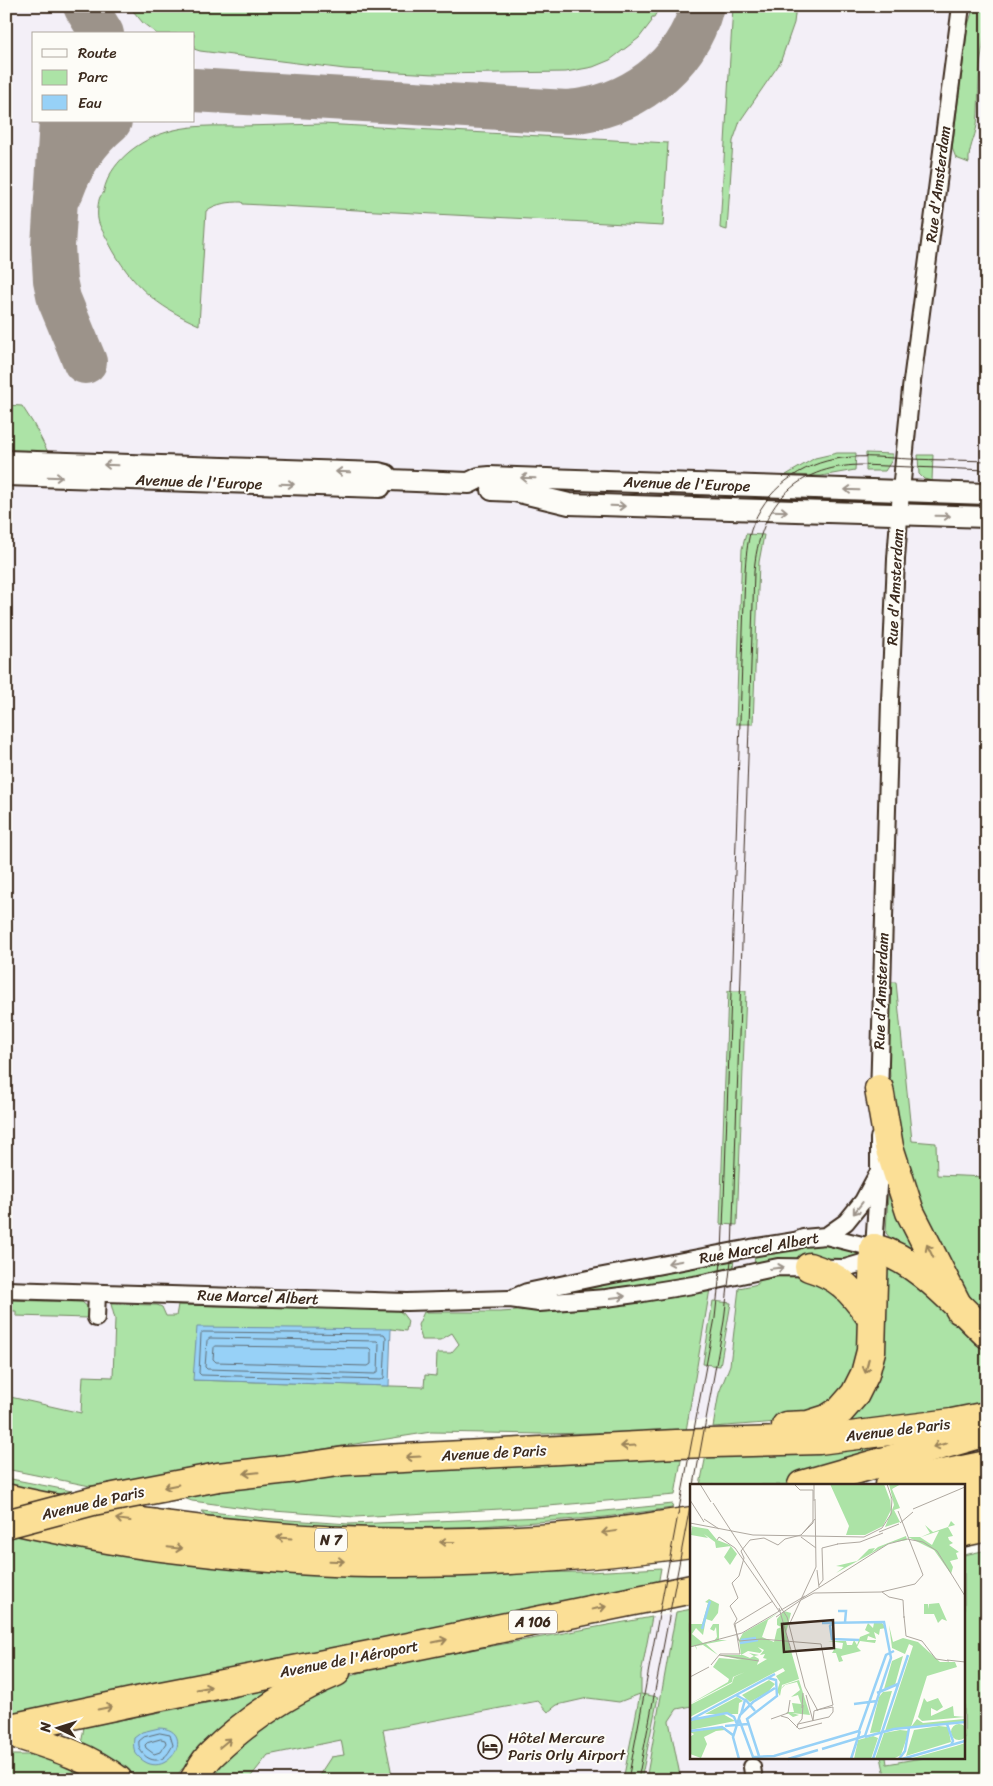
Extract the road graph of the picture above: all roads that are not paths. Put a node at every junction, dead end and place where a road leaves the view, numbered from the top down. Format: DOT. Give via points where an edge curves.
graph roads {
  1 [pos="961,6"];
  2 [pos="6,461"];
  3 [pos="6,475"];
  4 [pos="389,480"];
  5 [pos="469,483"];
  6 [pos="742,486"];
  7 [pos="901,491"];
  8 [pos="987,494"];
  9 [pos="741,510"];
  10 [pos="899,515"];
  11 [pos="987,517"];
  12 [pos="879,1088"];
  13 [pos="879,1171"];
  14 [pos="826,1236"];
  15 [pos="874,1248"];
  16 [pos="809,1267"];
  17 [pos="6,1290"];
  18 [pos="97,1293"];
  19 [pos="510,1299"];
  20 [pos="960,1310"];
  21 [pos="96,1318"];
  22 [pos="871,1318"];
  23 [pos="987,1334"];
  24 [pos="987,1416"];
  25 [pos="987,1432"];
  26 [pos="676,1444"];
  27 [pos="987,1465"];
  28 [pos="805,1484"];
  29 [pos="894,1484"];
  30 [pos="987,1486"];
  31 [pos="966,1491"];
  32 [pos="6,1498"];
  33 [pos="987,1509"];
  34 [pos="966,1512"];
  35 [pos="690,1514"];
  36 [pos="6,1518"];
  37 [pos="690,1521"];
  38 [pos="6,1524"];
  39 [pos="657,1526"];
  40 [pos="987,1527"];
  41 [pos="966,1532"];
  42 [pos="690,1543"];
  43 [pos="690,1589"];
  44 [pos="375,1654"];
  45 [pos="6,1730"];
  46 [pos="118,1780"];
  47 [pos="194,1780"];
  1 -- 7 [label="street, Rue d'Amsterdam" via="912,380"];
  4 -- 2 [label="street, Avenue de l'Europe, one-way" via="386,475 378,473"];
  3 -- 4 [label="street, Avenue de l'Europe, one-way" via="378,487"];
  4 -- 5 [label="street, Avenue de l'Europe"];
  6 -- 5 [label="street, Avenue de l'Europe, one-way" via="490,477"];
  5 -- 9 [label="street, one-way" via="488,490 515,491 569,504"];
  7 -- 6 [label="street, Avenue de l'Europe, one-way"];
  6 -- 9 [label="street"];
  7 -- 8 [label="street, Avenue de l'Europe"];
  7 -- 10 [label="street, Rue d'Amsterdam"];
  9 -- 10 [label="street, one-way"];
  10 -- 11 [label="street, one-way"];
  10 -- 12 [label="street, Rue d'Amsterdam" via="890,701"];
  12 -- 13 [label="street, Rue d'Amsterdam"];
  20 -- 12 [label="highway, one-way" via="910,1212 889,1147"];
  13 -- 14 [label="street, Rue d'Amsterdam, one-way" via="863,1201 846,1222"];
  13 -- 15 [label="street, Rue d'Amsterdam"];
  14 -- 15 [label="street, Rue Marcel Albert"];
  14 -- 19 [label="street, Rue Marcel Albert, one-way" via="607,1275 527,1292"];
  15 -- 16 [label="street, Rue Marcel Albert" via="862,1263 845,1268"];
  15 -- 20 [label="highway" via="908,1263"];
  15 -- 22 [label="highway"];
  19 -- 16 [label="street, Rue Marcel Albert, one-way" via="539,1303 606,1298 672,1289 778,1267"];
  16 -- 22 [label="highway" via="831,1275 843,1284"];
  17 -- 18 [label="street, Rue Marcel Albert"];
  18 -- 19 [label="street, Rue Marcel Albert" via="407,1302"];
  18 -- 21 [label="street"];
  20 -- 23 [label="highway"];
  22 -- 26 [label="highway, one-way" via="871,1351 865,1374 855,1394 841,1410 808,1425 723,1430"];
  24 -- 26 [label="highway, Avenue de Paris" via="819,1440"];
  25 -- 28 [label="highway, one-way"];
  26 -- 38 [label="highway, Avenue de Paris, one-way, bridge" via="345,1461 218,1477 93,1502"];
  27 -- 29 [label="highway"];
  30 -- 31 [label="highway"];
  39 -- 32 [label="highway, N 7, one-way" via="598,1534 467,1542 328,1540 213,1532 106,1517"];
  33 -- 34 [label="highway"];
  35 -- 39 [label="highway"];
  36 -- 42 [label="highway, N 7, one-way" via="152,1546 242,1555 397,1563 543,1558"];
  37 -- 39 [label="highway, N 7"];
  40 -- 41 [label="highway"];
  44 -- 43 [label="highway, Avenue de l'Aéroport / A 106, one-way"];
  45 -- 44 [label="highway, Avenue de l'Aéroport / A 106, one-way"];
  47 -- 44 [label="highway, one-way" via="210,1756 252,1720 309,1683"];
  45 -- 46 [label="highway" via="89,1761"];
}
